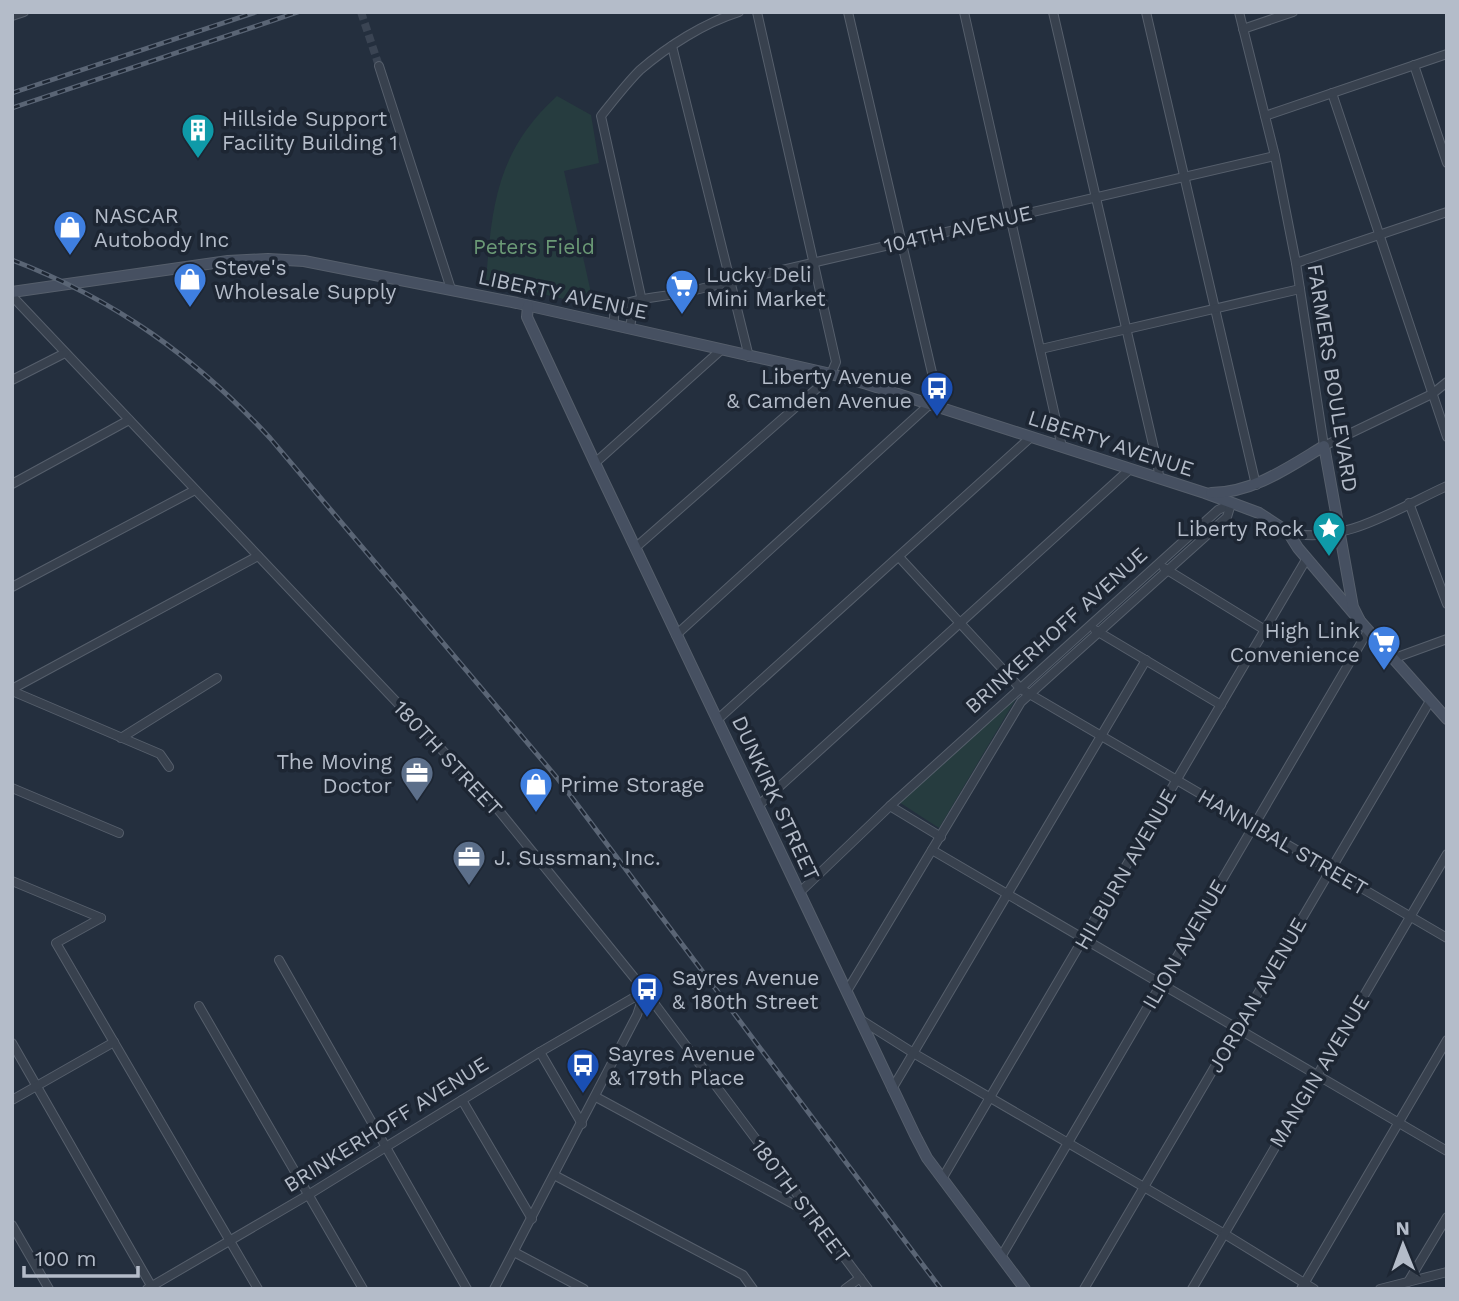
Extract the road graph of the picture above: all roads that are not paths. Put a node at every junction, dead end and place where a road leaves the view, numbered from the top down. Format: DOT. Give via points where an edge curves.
graph roads {
  1 [pos="739,12"];
  2 [pos="757,12"];
  3 [pos="848,12"];
  4 [pos="964,12"];
  5 [pos="1053,12"];
  6 [pos="1146,12"];
  7 [pos="1239,12"];
  8 [pos="1293,12"];
  9 [pos="1243,29"];
  10 [pos="672,46"];
  11 [pos="1447,54"];
  12 [pos="1414,65"];
  13 [pos="379,66"];
  14 [pos="1332,93"];
  15 [pos="1265,116"];
  16 [pos="1275,156"];
  17 [pos="1447,163"];
  18 [pos="1184,177"];
  19 [pos="1095,198"];
  20 [pos="1447,212"];
  21 [pos="1010,217"];
  22 [pos="1379,235"];
  23 [pos="901,243"];
  24 [pos="814,262"];
  25 [pos="1296,263"];
  26 [pos="729,282"];
  27 [pos="451,289"];
  28 [pos="1300,289"];
  29 [pos="12,294"];
  30 [pos="642,301"];
  31 [pos="528,306"];
  32 [pos="1214,308"];
  33 [pos="614,324"];
  34 [pos="630,327"];
  35 [pos="1126,329"];
  36 [pos="1041,349"];
  37 [pos="721,350"];
  38 [pos="65,353"];
  39 [pos="749,356"];
  40 [pos="831,374"];
  41 [pos="12,380"];
  42 [pos="1447,382"];
  43 [pos="1432,394"];
  44 [pos="935,406"];
  45 [pos="129,421"];
  46 [pos="1031,437"];
  47 [pos="1447,437"];
  48 [pos="1324,446"];
  49 [pos="1062,447"];
  50 [pos="595,464"];
  51 [pos="1130,469"];
  52 [pos="1159,478"];
  53 [pos="12,484"];
  54 [pos="1256,485"];
  55 [pos="1447,486"];
  56 [pos="195,490"];
  57 [pos="1205,493"];
  58 [pos="1409,503"];
  59 [pos="1231,504"];
  60 [pos="1288,532"];
  61 [pos="1339,533"];
  62 [pos="635,548"];
  63 [pos="258,556"];
  64 [pos="899,557"];
  65 [pos="1307,558"];
  66 [pos="1158,564"];
  67 [pos="1167,571"];
  68 [pos="12,587"];
  69 [pos="1447,604"];
  70 [pos="1360,621"];
  71 [pos="960,624"];
  72 [pos="1090,626"];
  73 [pos="1265,630"];
  74 [pos="1368,631"];
  75 [pos="1099,633"];
  76 [pos="676,635"];
  77 [pos="1447,639"];
  78 [pos="1392,659"];
  79 [pos="1146,660"];
  80 [pos="217,678"];
  81 [pos="1021,689"];
  82 [pos="12,690"];
  83 [pos="1030,694"];
  84 [pos="1430,701"];
  85 [pos="1221,705"];
  86 [pos="1447,719"];
  87 [pos="717,720"];
  88 [pos="1102,736"];
  89 [pos="121,738"];
  90 [pos="169,767"];
  91 [pos="1177,780"];
  92 [pos="12,788"];
  93 [pos="758,806"];
  94 [pos="890,806"];
  95 [pos="1254,824"];
  96 [pos="119,832"];
  97 [pos="941,837"];
  98 [pos="932,850"];
  99 [pos="1447,854"];
  100 [pos="1330,869"];
  101 [pos="12,881"];
  102 [pos="799,893"];
  103 [pos="1008,895"];
  104 [pos="1410,916"];
  105 [pos="1447,938"];
  106 [pos="1084,939"];
  107 [pos="279,960"];
  108 [pos="1160,984"];
  109 [pos="645,991"];
  110 [pos="847,991"];
  111 [pos="199,1006"];
  112 [pos="862,1020"];
  113 [pos="1237,1029"];
  114 [pos="1447,1040"];
  115 [pos="892,1041"];
  116 [pos="114,1042"];
  117 [pos="871,1042"];
  118 [pos="12,1043"];
  119 [pos="540,1052"];
  120 [pos="915,1054"];
  121 [pos="1317,1075"];
  122 [pos="37,1086"];
  123 [pos="892,1089"];
  124 [pos="596,1097"];
  125 [pos="990,1098"];
  126 [pos="12,1100"];
  127 [pos="462,1100"];
  128 [pos="1398,1123"];
  129 [pos="582,1124"];
  130 [pos="1068,1143"];
  131 [pos="386,1148"];
  132 [pos="1447,1151"];
  133 [pos="554,1175"];
  134 [pos="942,1179"];
  135 [pos="1143,1187"];
  136 [pos="308,1195"];
  137 [pos="811,1214"];
  138 [pos="1447,1217"];
  139 [pos="531,1219"];
  140 [pos="12,1225"];
  141 [pos="1223,1233"];
  142 [pos="230,1241"];
  143 [pos="514,1252"];
  144 [pos="1001,1257"];
  145 [pos="1447,1272"];
  146 [pos="860,1278"];
  147 [pos="1408,1282"];
  148 [pos="1303,1286"];
  149 [pos="151,1288"];
  150 [pos="49,1289"];
  151 [pos="258,1289"];
  152 [pos="363,1289"];
  153 [pos="467,1289"];
  154 [pos="495,1289"];
  155 [pos="584,1289"];
  156 [pos="753,1289"];
  157 [pos="845,1289"];
  158 [pos="868,1289"];
  159 [pos="1025,1289"];
  160 [pos="1084,1289"];
  161 [pos="1192,1289"];
  162 [pos="1314,1289"];
  163 [pos="1380,1289"];
  1 -- 10 [label="street"];
  2 -- 24 [label="street"];
  3 -- 23 [label="street"];
  4 -- 21 [label="street"];
  5 -- 19 [label="street"];
  6 -- 18 [label="street"];
  7 -- 9 [label="street, FARMERS BOULEVARD"];
  8 -- 9 [label="street"];
  9 -- 15 [label="street, FARMERS BOULEVARD"];
  10 -- 26 [label="street"];
  10 -- 30 [label="street" via="638,72 601,116"];
  11 -- 12 [label="street"];
  12 -- 14 [label="street"];
  12 -- 17 [label="street"];
  13 -- 27 [label="street"];
  14 -- 15 [label="street"];
  14 -- 22 [label="street"];
  15 -- 16 [label="street, FARMERS BOULEVARD"];
  16 -- 18 [label="street, 104TH AVENUE"];
  16 -- 25 [label="street, FARMERS BOULEVARD"];
  18 -- 19 [label="street, 104TH AVENUE"];
  18 -- 32 [label="street"];
  19 -- 21 [label="street, 104TH AVENUE"];
  19 -- 35 [label="street"];
  20 -- 22 [label="street"];
  21 -- 23 [label="street, 104TH AVENUE"];
  21 -- 36 [label="street"];
  22 -- 25 [label="street"];
  22 -- 43 [label="street"];
  23 -- 24 [label="street, 104TH AVENUE"];
  23 -- 44 [label="street"];
  24 -- 26 [label="street, 104TH AVENUE"];
  24 -- 40 [label="street" via="836,362"];
  25 -- 28 [label="street, FARMERS BOULEVARD"];
  26 -- 30 [label="street, 104TH AVENUE"];
  26 -- 39 [label="street"];
  27 -- 29 [label="main road, LIBERTY AVENUE" via="329,265 268,259 213,262"];
  27 -- 31 [label="main road, LIBERTY AVENUE"];
  28 -- 32 [label="street"];
  28 -- 48 [label="street, FARMERS BOULEVARD"];
  29 -- 38 [label="street, 180TH STREET"];
  30 -- 33 [label="street, 104TH AVENUE" via="618,306"];
  30 -- 34 [label="street"];
  31 -- 33 [label="main road, LIBERTY AVENUE"];
  31 -- 50 [label="main road, DUNKIRK STREET" via="527,317"];
  32 -- 35 [label="street"];
  32 -- 54 [label="street"];
  33 -- 34 [label="main road, LIBERTY AVENUE"];
  34 -- 37 [label="main road, LIBERTY AVENUE"];
  35 -- 36 [label="street"];
  35 -- 52 [label="street"];
  36 -- 49 [label="street"];
  37 -- 39 [label="main road, LIBERTY AVENUE"];
  37 -- 50 [label="street"];
  38 -- 41 [label="street"];
  38 -- 45 [label="street, 180TH STREET"];
  39 -- 40 [label="main road, LIBERTY AVENUE"];
  40 -- 44 [label="main road, LIBERTY AVENUE"];
  40 -- 62 [label="street"];
  42 -- 43 [label="street"];
  43 -- 47 [label="street"];
  43 -- 48 [label="street"];
  44 -- 46 [label="main road, LIBERTY AVENUE"];
  44 -- 76 [label="street"];
  45 -- 53 [label="street"];
  45 -- 56 [label="street, 180TH STREET"];
  46 -- 49 [label="main road, LIBERTY AVENUE"];
  46 -- 64 [label="street"];
  48 -- 54 [label="main road"];
  48 -- 61 [label="main road, FARMERS BOULEVARD"];
  49 -- 51 [label="main road, LIBERTY AVENUE"];
  50 -- 62 [label="main road, DUNKIRK STREET"];
  51 -- 52 [label="main road, LIBERTY AVENUE"];
  51 -- 71 [label="street"];
  52 -- 57 [label="main road, LIBERTY AVENUE"];
  54 -- 57 [label="main road"];
  55 -- 58 [label="street, LIBERTY AVENUE"];
  56 -- 63 [label="street, 180TH STREET"];
  56 -- 68 [label="street"];
  57 -- 59 [label="main road, LIBERTY AVENUE"];
  58 -- 61 [label="street, LIBERTY AVENUE"];
  58 -- 69 [label="street"];
  59 -- 60 [label="main road, LIBERTY AVENUE" via="1258,513"];
  59 -- 66 [label="street, BRINKERHOFF AVENUE" via="1218,510"];
  59 -- 67 [label="street, BRINKERHOFF AVENUE" via="1227,517"];
  60 -- 61 [label="street, LIBERTY AVENUE"];
  60 -- 65 [label="main road, LIBERTY AVENUE"];
  61 -- 70 [label="main road, FARMERS BOULEVARD" via="1350,598"];
  62 -- 76 [label="main road, DUNKIRK STREET"];
  63 -- 82 [label="street"];
  63 -- 109 [label="street, 180TH STREET" via="496,807"];
  64 -- 71 [label="street, HANNIBAL STREET"];
  64 -- 87 [label="street"];
  65 -- 70 [label="main road, LIBERTY AVENUE"];
  65 -- 73 [label="street, HILBURN AVENUE"];
  66 -- 67 [label="street"];
  66 -- 72 [label="street, BRINKERHOFF AVENUE"];
  67 -- 73 [label="street"];
  67 -- 75 [label="street, BRINKERHOFF AVENUE"];
  70 -- 74 [label="main road, FARMERS BOULEVARD"];
  71 -- 81 [label="street, HANNIBAL STREET"];
  71 -- 93 [label="street"];
  72 -- 75 [label="street"];
  72 -- 81 [label="street, BRINKERHOFF AVENUE"];
  73 -- 85 [label="street, HILBURN AVENUE"];
  74 -- 78 [label="main road, FARMERS BOULEVARD"];
  74 -- 95 [label="street, ILION AVENUE"];
  75 -- 79 [label="street"];
  75 -- 83 [label="street, BRINKERHOFF AVENUE"];
  76 -- 87 [label="main road, DUNKIRK STREET"];
  77 -- 78 [label="street"];
  78 -- 84 [label="main road, FARMERS BOULEVARD"];
  79 -- 85 [label="street"];
  79 -- 88 [label="street"];
  80 -- 89 [label="street"];
  81 -- 83 [label="street, HANNIBAL STREET"];
  81 -- 94 [label="street, BRINKERHOFF AVENUE"];
  82 -- 89 [label="street"];
  83 -- 88 [label="street, HANNIBAL STREET"];
  83 -- 97 [label="street, BRINKERHOFF AVENUE"];
  84 -- 86 [label="main road, FARMERS BOULEVARD"];
  84 -- 100 [label="street, JORDAN AVENUE"];
  85 -- 91 [label="street, HILBURN AVENUE"];
  87 -- 93 [label="main road, DUNKIRK STREET"];
  88 -- 91 [label="street, HANNIBAL STREET"];
  88 -- 103 [label="street"];
  89 -- 90 [label="street" via="160,754"];
  91 -- 95 [label="street, HANNIBAL STREET"];
  91 -- 106 [label="street, HILBURN AVENUE"];
  92 -- 96 [label="street"];
  93 -- 102 [label="main road, DUNKIRK STREET"];
  94 -- 97 [label="street"];
  94 -- 102 [label="street, BRINKERHOFF AVENUE"];
  95 -- 100 [label="street, HANNIBAL STREET"];
  95 -- 108 [label="street, ILION AVENUE"];
  97 -- 98 [label="street, BRINKERHOFF AVENUE"];
  98 -- 103 [label="street"];
  98 -- 110 [label="street, BRINKERHOFF AVENUE"];
  99 -- 104 [label="street, MANGIN AVENUE"];
  100 -- 104 [label="street, HANNIBAL STREET"];
  100 -- 113 [label="street, JORDAN AVENUE"];
  101 -- 116 [label="street" via="101,918 56,943"];
  102 -- 110 [label="main road, DUNKIRK STREET"];
  103 -- 106 [label="street"];
  103 -- 120 [label="street"];
  104 -- 105 [label="street, HANNIBAL STREET"];
  104 -- 121 [label="street, MANGIN AVENUE"];
  106 -- 108 [label="street"];
  106 -- 125 [label="street, HILBURN AVENUE"];
  107 -- 131 [label="street"];
  108 -- 113 [label="street"];
  108 -- 130 [label="street, ILION AVENUE"];
  109 -- 119 [label="street, BRINKERHOFF AVENUE"];
  109 -- 124 [label="street"];
  109 -- 137 [label="street, 180TH STREET"];
  110 -- 112 [label="main road, DUNKIRK STREET"];
  111 -- 136 [label="street"];
  112 -- 115 [label="street"];
  112 -- 117 [label="main road, DUNKIRK STREET"];
  113 -- 121 [label="street"];
  113 -- 135 [label="street, JORDAN AVENUE"];
  114 -- 128 [label="street"];
  115 -- 117 [label="street"];
  115 -- 120 [label="street"];
  116 -- 122 [label="street"];
  116 -- 142 [label="street"];
  117 -- 123 [label="main road, DUNKIRK STREET"];
  118 -- 122 [label="street"];
  119 -- 127 [label="street, BRINKERHOFF AVENUE"];
  119 -- 129 [label="street"];
  120 -- 123 [label="street"];
  120 -- 125 [label="street"];
  121 -- 128 [label="street"];
  121 -- 141 [label="street, MANGIN AVENUE"];
  122 -- 126 [label="street"];
  122 -- 149 [label="street"];
  123 -- 134 [label="main road, DUNKIRK STREET"];
  124 -- 129 [label="street"];
  124 -- 137 [label="street"];
  125 -- 130 [label="street"];
  125 -- 134 [label="street, HILBURN AVENUE"];
  127 -- 131 [label="street, BRINKERHOFF AVENUE"];
  127 -- 139 [label="street"];
  128 -- 132 [label="street"];
  128 -- 148 [label="street"];
  129 -- 133 [label="street"];
  130 -- 135 [label="street"];
  130 -- 144 [label="street, ILION AVENUE"];
  131 -- 136 [label="street, BRINKERHOFF AVENUE"];
  131 -- 153 [label="street"];
  133 -- 139 [label="street"];
  133 -- 156 [label="street" via="743,1275"];
  134 -- 144 [label="main road, DUNKIRK STREET"];
  135 -- 141 [label="street"];
  135 -- 160 [label="street, JORDAN AVENUE"];
  136 -- 142 [label="street, BRINKERHOFF AVENUE"];
  136 -- 152 [label="street"];
  137 -- 146 [label="street, 180TH STREET"];
  138 -- 147 [label="street"];
  139 -- 143 [label="street"];
  140 -- 150 [label="street"];
  141 -- 148 [label="street"];
  141 -- 161 [label="street, MANGIN AVENUE"];
  142 -- 149 [label="street, BRINKERHOFF AVENUE"];
  142 -- 151 [label="street"];
  143 -- 154 [label="street"];
  143 -- 155 [label="street"];
  144 -- 159 [label="main road, DUNKIRK STREET"];
  145 -- 147 [label="street"];
  146 -- 157 [label="street"];
  146 -- 158 [label="street, 180TH STREET"];
  147 -- 163 [label="street"];
  148 -- 162 [label="street"];
}
